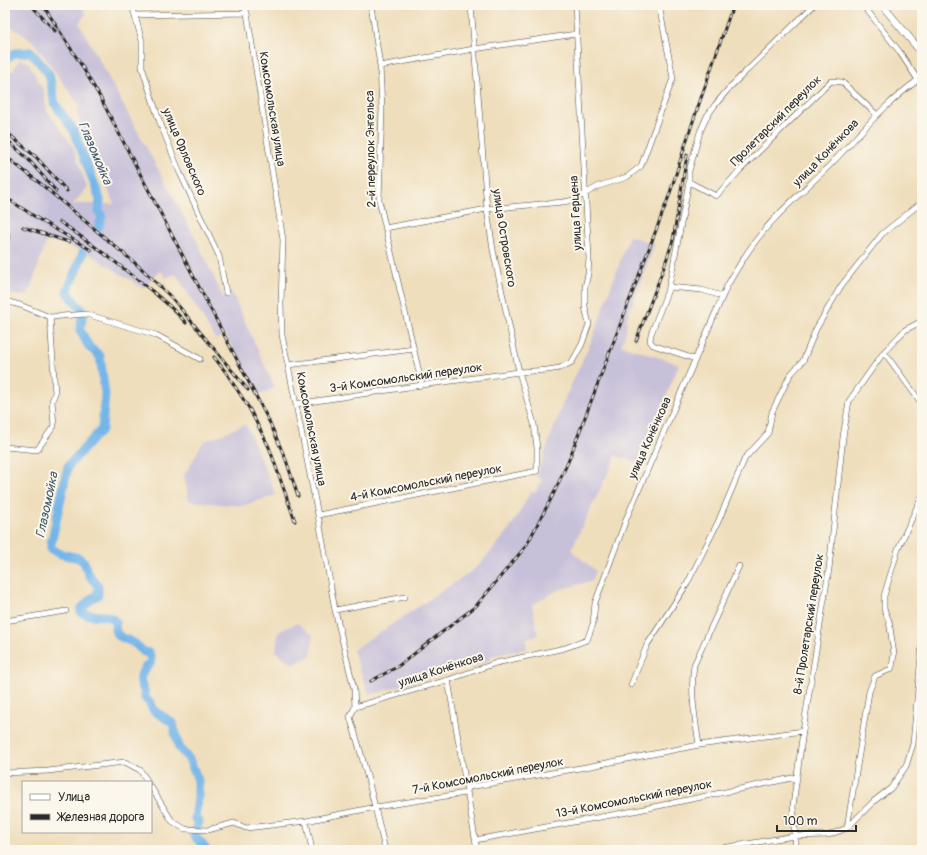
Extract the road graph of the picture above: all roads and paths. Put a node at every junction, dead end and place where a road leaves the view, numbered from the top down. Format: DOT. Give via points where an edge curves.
graph roads {
  1 [pos="132,5"];
  2 [pos="244,5"];
  3 [pos="371,5"];
  4 [pos="471,5"];
  5 [pos="575,5"];
  6 [pos="659,5"];
  7 [pos="814,5"];
  8 [pos="863,5"];
  9 [pos="882,5"];
  10 [pos="247,13"];
  11 [pos="135,15"];
  12 [pos="576,34"];
  13 [pos="474,49"];
  14 [pos="922,53"];
  15 [pos="380,66"];
  16 [pos="920,81"];
  17 [pos="877,114"];
  18 [pos="689,182"];
  19 [pos="585,193"];
  20 [pos="922,202"];
  21 [pos="487,209"];
  22 [pos="385,228"];
  23 [pos="668,287"];
  24 [pos="226,293"];
  25 [pos="722,296"];
  26 [pos="5,301"];
  27 [pos="50,317"];
  28 [pos="922,321"];
  29 [pos="414,349"];
  30 [pos="884,352"];
  31 [pos="200,359"];
  32 [pos="695,359"];
  33 [pos="288,365"];
  34 [pos="519,372"];
  35 [pos="422,385"];
  36 [pos="296,404"];
  37 [pos="922,404"];
  38 [pos="5,447"];
  39 [pos="537,471"];
  40 [pos="922,496"];
  41 [pos="318,515"];
  42 [pos="739,566"];
  43 [pos="405,597"];
  44 [pos="335,610"];
  45 [pos="66,611"];
  46 [pos="5,621"];
  47 [pos="922,644"];
  48 [pos="448,680"];
  49 [pos="631,685"];
  50 [pos="355,707"];
  51 [pos="803,731"];
  52 [pos="699,745"];
  53 [pos="5,773"];
  54 [pos="797,776"];
  55 [pos="147,781"];
  56 [pos="152,789"];
  57 [pos="466,793"];
  58 [pos="376,806"];
  59 [pos="306,821"];
  60 [pos="847,828"];
  61 [pos="794,836"];
  62 [pos="475,840"];
  63 [pos="312,850"];
  64 [pos="385,850"];
  65 [pos="477,850"];
  66 [pos="710,850"];
  67 [pos="796,850"];
  1 -- 11 [label="street, улица Орловского"];
  2 -- 10 [label="street, Комсомольская улица"];
  3 -- 15 [label="street, 2-й переулок Энгельса"];
  4 -- 13 [label="street, улица Островского"];
  5 -- 12 [label="street, улица Герцена"];
  6 -- 19 [label="street" via="673,78 641,166 627,177"];
  7 -- 18 [label="street" via="721,96 707,116 700,132 689,171"];
  8 -- 16 [label="street"];
  9 -- 14 [label="main road"];
  10 -- 11 [label="street"];
  10 -- 33 [label="street, Комсомольская улица" via="283,240 282,335"];
  11 -- 24 [label="street, улица Орловского" via="142,41 142,67 159,120 180,173 219,256"];
  12 -- 13 [label="street"];
  12 -- 19 [label="street, улица Герцена"];
  13 -- 15 [label="street"];
  13 -- 21 [label="street, улица Островского"];
  15 -- 22 [label="street, 2-й переулок Энгельса" via="382,109 379,200"];
  16 -- 17 [label="street, улица Конёнкова" via="897,95"];
  17 -- 18 [label="street, Пролетарский переулок" via="842,82 831,81 716,196"];
  17 -- 25 [label="street, улица Конёнкова" via="763,232 743,258"];
  18 -- 23 [label="street"];
  19 -- 21 [label="street" via="574,200 563,202"];
  19 -- 34 [label="street, улица Герцена" via="589,258 585,307 589,324 582,344 572,362 560,368"];
  20 -- 49 [label="street" via="882,234 841,286 816,329 803,361 790,375 772,412 768,433 745,458 718,522 687,584 647,645"];
  21 -- 22 [label="street"];
  21 -- 34 [label="street, улица Островского" via="493,250"];
  22 -- 29 [label="street, 2-й переулок Энгельса"];
  23 -- 25 [label="street" via="702,290"];
  23 -- 32 [label="street" via="650,341 654,345"];
  25 -- 32 [label="street, улица Конёнкова"];
  26 -- 27 [label="street"];
  27 -- 31 [label="street" via="86,314 156,335"];
  27 -- 38 [label="street" via="55,394 52,401 54,426 37,450"];
  28 -- 30 [label="street" via="905,330"];
  29 -- 33 [label="street"];
  29 -- 35 [label="street, 2-й переулок Энгельса"];
  30 -- 37 [label="street"];
  30 -- 51 [label="street, 8-й Пролетарский переулок" via="849,401 842,437 828,569"];
  32 -- 48 [label="street, улица Конёнкова" via="627,517 595,603 593,624 587,640 564,648 496,663"];
  33 -- 36 [label="street, Комсомольская улица"];
  34 -- 35 [label="street, 3-й Комсомольский переулок"];
  34 -- 39 [label="street, улица Островского" via="534,424"];
  35 -- 36 [label="street, 3-й Комсомольский переулок"];
  36 -- 41 [label="street, Комсомольская улица"];
  39 -- 41 [label="street, 4-й Комсомольский переулок"];
  40 -- 60 [label="street" via="898,549 884,596 884,609 889,622 894,654 892,667 875,676 870,692"];
  41 -- 44 [label="street, Комсомольская улица"];
  42 -- 52 [label="street" via="694,665 692,696"];
  43 -- 44 [label="street"];
  44 -- 50 [label="street, Комсомольская улица" via="354,689"];
  45 -- 46 [label="street"];
  47 -- 60 [label="street" via="913,744 906,766 891,788"];
  48 -- 50 [label="street, улица Конёнкова"];
  48 -- 57 [label="street"];
  50 -- 58 [label="street, Комсомольская улица" via="350,717"];
  51 -- 52 [label="street, 7-й Комсомольский переулок"];
  51 -- 54 [label="street, 8-й Пролетарский переулок"];
  52 -- 57 [label="street, 7-й Комсомольский переулок" via="470,787"];
  53 -- 55 [label="street" via="125,762 140,770"];
  54 -- 61 [label="street, 8-й Пролетарский переулок" via="793,806"];
  54 -- 62 [label="street, 13-й Комсомольский переулок" via="639,810"];
  56 -- 59 [label="street, 7-й Комсомольский переулок" via="172,821 185,830 208,830 234,823 246,828"];
  57 -- 58 [label="street, 7-й Комсомольский переулок"];
  57 -- 62 [label="street"];
  58 -- 59 [label="street, 7-й Комсомольский переулок"];
  58 -- 64 [label="street, Комсомольская улица"];
  59 -- 63 [label="street"];
  60 -- 61 [label="street" via="829,835"];
  61 -- 66 [label="street"];
  61 -- 67 [label="street, 8-й Пролетарский переулок"];
  62 -- 65 [label="street"];
}
